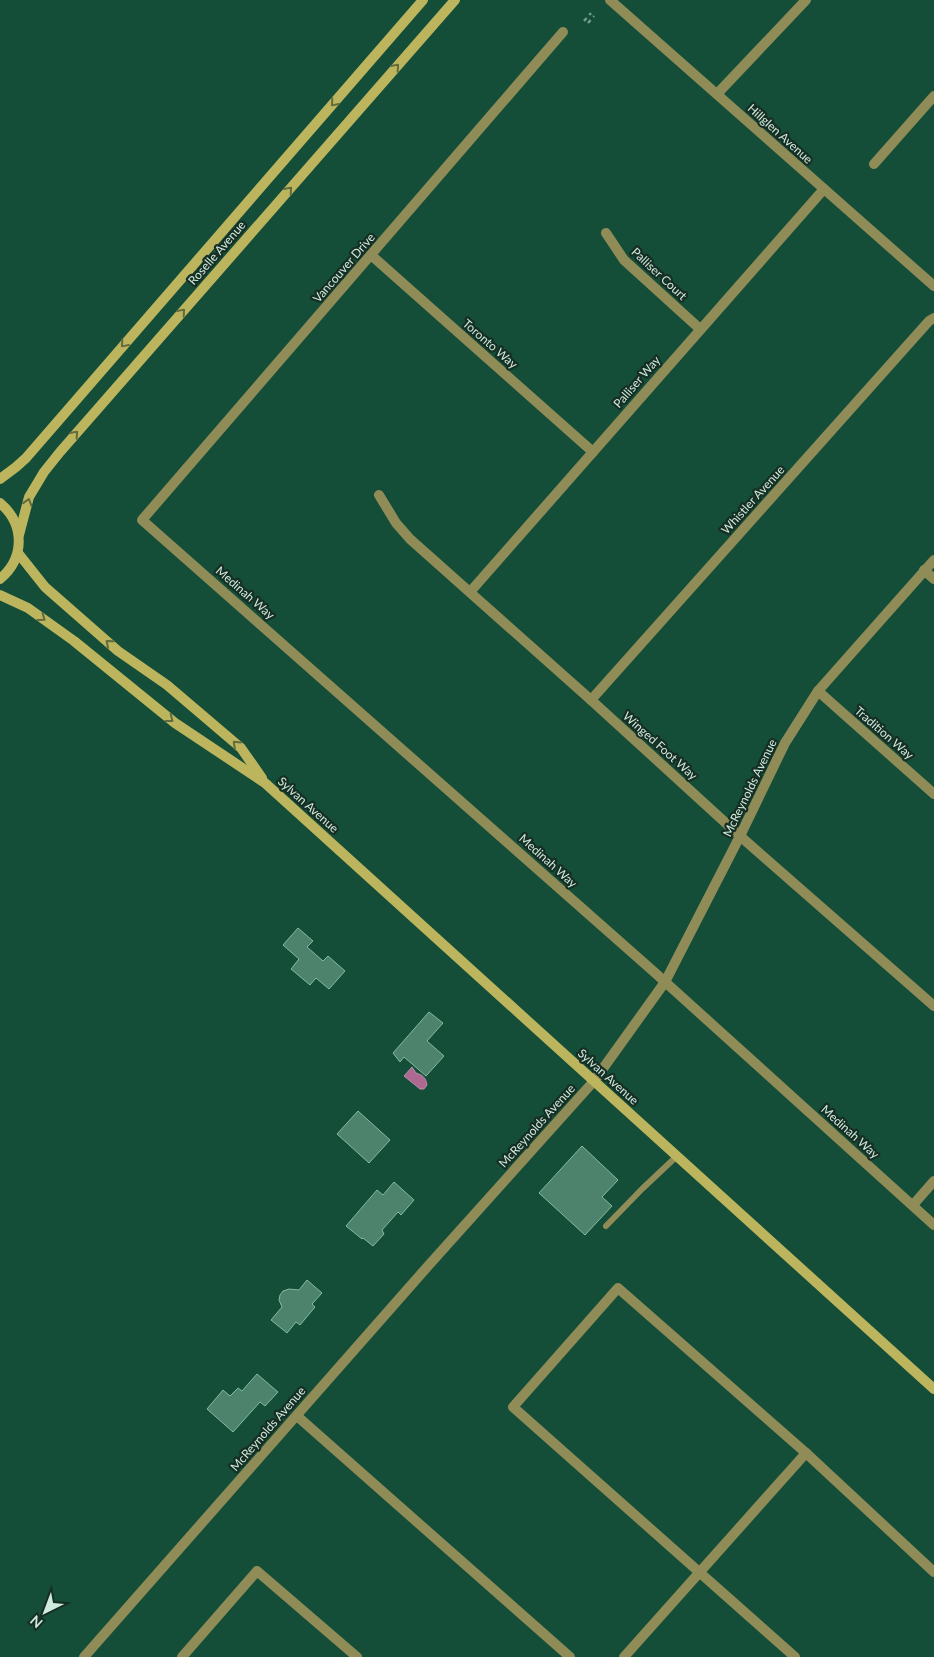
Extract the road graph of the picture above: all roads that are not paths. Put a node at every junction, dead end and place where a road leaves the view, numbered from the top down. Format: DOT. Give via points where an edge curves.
graph roads {
  1 [pos="423,0"];
  2 [pos="455,0"];
  3 [pos="610,0"];
  4 [pos="806,0"];
  5 [pos="564,32"];
  6 [pos="717,94"];
  7 [pos="934,96"];
  8 [pos="874,164"];
  9 [pos="824,189"];
  10 [pos="606,233"];
  11 [pos="371,256"];
  12 [pos="934,286"];
  13 [pos="934,318"];
  14 [pos="700,329"];
  15 [pos="593,452"];
  16 [pos="0,480"];
  17 [pos="379,495"];
  18 [pos="0,503"];
  19 [pos="142,520"];
  20 [pos="19,535"];
  21 [pos="18,553"];
  22 [pos="934,560"];
  23 [pos="924,570"];
  24 [pos="0,579"];
  25 [pos="934,579"];
  26 [pos="470,592"];
  27 [pos="0,595"];
  28 [pos="818,691"];
  29 [pos="591,700"];
  30 [pos="265,783"];
  31 [pos="934,794"];
  32 [pos="740,836"];
  33 [pos="665,982"];
  34 [pos="934,1006"];
  35 [pos="594,1081"];
  36 [pos="677,1156"];
  37 [pos="934,1181"];
  38 [pos="913,1205"];
  39 [pos="934,1225"];
  40 [pos="606,1226"];
  41 [pos="934,1389"];
  42 [pos="297,1416"];
  43 [pos="806,1453"];
  44 [pos="934,1572"];
  45 [pos="699,1573"];
  46 [pos="84,1657"];
  47 [pos="182,1657"];
  48 [pos="357,1657"];
  49 [pos="570,1657"];
  50 [pos="624,1657"];
  51 [pos="795,1657"];
  1 -- 16 [label="main road, Roselle Avenue, one-way" via="26,458"];
  20 -- 2 [label="main road, Roselle Avenue, one-way" via="29,497 60,452"];
  3 -- 6 [label="street, Hillglen Avenue"];
  4 -- 6 [label="street"];
  5 -- 11 [label="street, Vancouver Drive"];
  6 -- 9 [label="street, Hillglen Avenue"];
  7 -- 8 [label="street"];
  9 -- 12 [label="street, Hillglen Avenue"];
  9 -- 14 [label="street, Palliser Way"];
  10 -- 14 [label="street, Palliser Court" via="624,260"];
  11 -- 15 [label="street, Toronto Way"];
  11 -- 19 [label="street, Vancouver Drive"];
  13 -- 29 [label="street, Whistler Avenue"];
  14 -- 15 [label="street, Palliser Way"];
  15 -- 26 [label="street, Palliser Way"];
  17 -- 26 [label="street, Winged Foot Way" via="410,539"];
  18 -- 20 [label="main road" via="14,519"];
  19 -- 33 [label="street, Medinah Way"];
  20 -- 21 [label="main road, Roselle Avenue"];
  21 -- 24 [label="main road" via="13,565"];
  30 -- 21 [label="main road, Sylvan Avenue, one-way" via="241,748 167,685 118,651 50,591"];
  22 -- 23 [label="street, McReynolds Avenue"];
  23 -- 25 [label="street"];
  23 -- 28 [label="street, McReynolds Avenue"];
  26 -- 29 [label="street, Winged Foot Way"];
  27 -- 30 [label="main road, Sylvan Avenue, one-way" via="28,608 74,641 175,724"];
  28 -- 31 [label="street, Tradition Way"];
  28 -- 32 [label="street, McReynolds Avenue" via="785,743"];
  29 -- 32 [label="street, Winged Foot Way"];
  30 -- 35 [label="main road, Sylvan Avenue"];
  32 -- 33 [label="street, McReynolds Avenue"];
  32 -- 34 [label="street, Winged Foot Way"];
  33 -- 35 [label="street, McReynolds Avenue"];
  33 -- 38 [label="street, Medinah Way"];
  35 -- 36 [label="main road, Sylvan Avenue"];
  35 -- 42 [label="street, McReynolds Avenue"];
  36 -- 40 [label="lane"];
  36 -- 41 [label="main road, Sylvan Avenue"];
  37 -- 38 [label="street"];
  38 -- 39 [label="street, Medinah Way"];
  42 -- 46 [label="street, McReynolds Avenue"];
  42 -- 49 [label="street"];
  43 -- 44 [label="street"];
  43 -- 45 [label="street"];
  43 -- 45 [label="street" via="618,1288 513,1407"];
  45 -- 50 [label="street"];
  45 -- 51 [label="street"];
  47 -- 48 [label="street" via="257,1571"];
}
